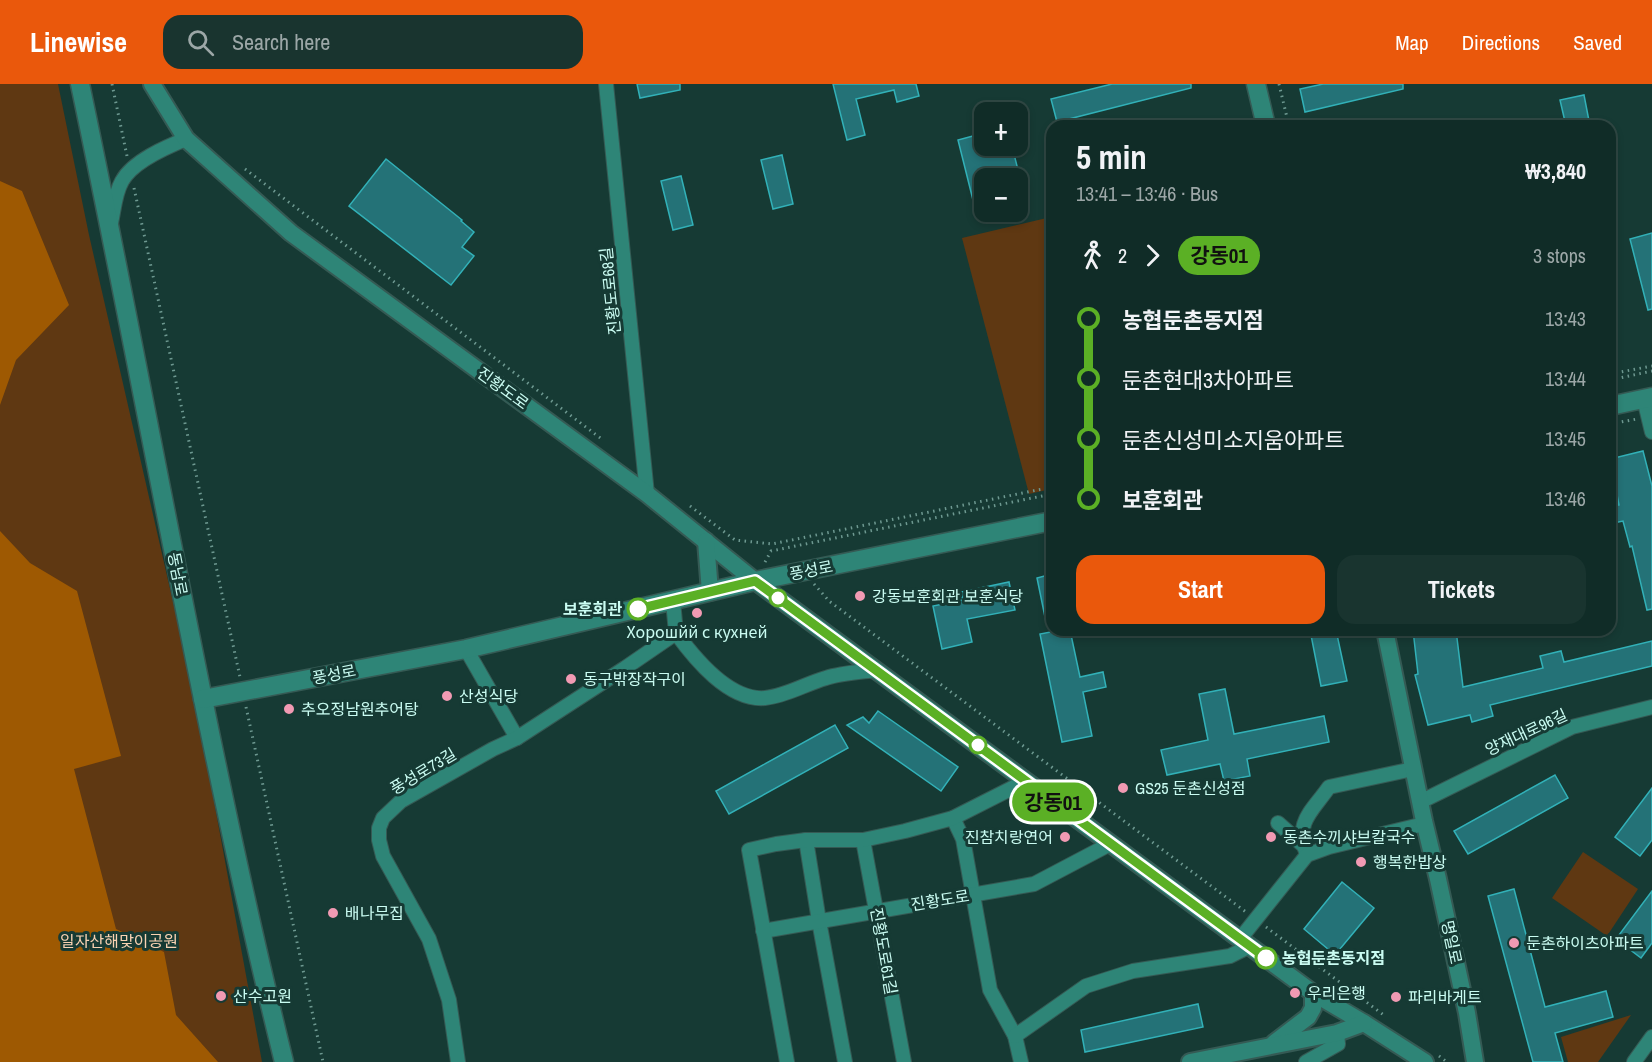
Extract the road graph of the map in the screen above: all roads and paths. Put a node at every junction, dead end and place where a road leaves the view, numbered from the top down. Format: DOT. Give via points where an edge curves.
graph roads {
  1 [pos="80,84"];
  2 [pos="112,84"];
  3 [pos="152,84"];
  4 [pos="606,84"];
  5 [pos="1256,84"];
  6 [pos="1279,84"];
  7 [pos="1265,120"];
  8 [pos="1288,120"];
  9 [pos="186,139"];
  10 [pos="242,167"];
  11 [pos="131,172"];
  12 [pos="111,226"];
  13 [pos="1652,366"];
  14 [pos="1652,371"];
  15 [pos="1616,373"];
  16 [pos="1616,379"];
  17 [pos="1648,398"];
  18 [pos="1616,405"];
  19 [pos="1616,423"];
  20 [pos="1639,426"];
  21 [pos="1652,432"];
  22 [pos="608,444"];
  23 [pos="1046,488"];
  24 [pos="647,494"];
  25 [pos="1046,495"];
  26 [pos="690,506"];
  27 [pos="1046,522"];
  28 [pos="706,541"];
  29 [pos="755,581"];
  30 [pos="710,592"];
  31 [pos="673,601"];
  32 [pos="829,601"];
  33 [pos="676,633"];
  34 [pos="1386,636"];
  35 [pos="466,649"];
  36 [pos="876,670"];
  37 [pos="243,691"];
  38 [pos="203,699"];
  39 [pos="1652,707"];
  40 [pos="1561,715"];
  41 [pos="1520,735"];
  42 [pos="517,738"];
  43 [pos="1413,769"];
  44 [pos="1026,781"];
  45 [pos="1420,802"];
  46 [pos="953,818"];
  47 [pos="1278,823"];
  48 [pos="1424,824"];
  49 [pos="806,840"];
  50 [pos="863,840"];
  51 [pos="1110,844"];
  52 [pos="1306,850"];
  53 [pos="972,895"];
  54 [pos="877,911"];
  55 [pos="1256,920"];
  56 [pos="819,921"];
  57 [pos="763,931"];
  58 [pos="1245,943"];
  59 [pos="1313,993"];
  60 [pos="1389,1019"];
  61 [pos="1364,1023"];
  62 [pos="1337,1033"];
  63 [pos="1015,1036"];
  64 [pos="1652,1037"];
  65 [pos="1267,1047"];
  66 [pos="1431,1058"];
  67 [pos="284,1062"];
  68 [pos="323,1062"];
  69 [pos="458,1062"];
  70 [pos="787,1062"];
  71 [pos="845,1062"];
  72 [pos="904,1062"];
  73 [pos="1021,1062"];
  74 [pos="1190,1062"];
  75 [pos="1306,1062"];
  76 [pos="1447,1062"];
  77 [pos="1475,1062"];
  78 [pos="1634,1062"];
  1 -- 12 [label="main road, 동남로"];
  2 -- 11 [label="path"];
  3 -- 9 [label="street, 진황도로"];
  4 -- 24 [label="street, 진황도로68길"];
  5 -- 7 [label="main road"];
  6 -- 8 [label="path"];
  9 -- 11 [label="street" via="158,150"];
  9 -- 24 [label="street, 진황도로" via="291,233"];
  10 -- 22 [label="path"];
  11 -- 12 [label="street" via="123,179 115,200"];
  11 -- 37 [label="path"];
  12 -- 38 [label="main road, 동남로"];
  13 -- 15 [label="path"];
  14 -- 16 [label="path"];
  17 -- 18 [label="main road"];
  17 -- 21 [label="street"];
  19 -- 20 [label="path" via="1638,419"];
  23 -- 26 [label="path" via="772,544 735,540"];
  24 -- 28 [label="street, 진황도로"];
  25 -- 29 [label="path" via="771,551"];
  27 -- 29 [label="main road, 풍성로"];
  28 -- 29 [label="street, 진황도로"];
  28 -- 30 [label="street"];
  29 -- 30 [label="main road, 풍성로"];
  29 -- 36 [label="street, 진황도로"];
  30 -- 31 [label="main road, 풍성로"];
  31 -- 33 [label="street"];
  31 -- 35 [label="main road, 풍성로"];
  32 -- 55 [label="path"];
  33 -- 36 [label="street" via="704,667 743,696 764,698 828,677"];
  33 -- 42 [label="street, 풍성로73길"];
  34 -- 43 [label="street, 명일로"];
  35 -- 37 [label="main road, 풍성로"];
  35 -- 42 [label="street"];
  36 -- 44 [label="street, 진황도로"];
  37 -- 38 [label="main road, 풍성로"];
  37 -- 68 [label="path"];
  38 -- 67 [label="main road, 동남로"];
  39 -- 45 [label="street, 양재대로96길" via="1572,727"];
  40 -- 41 [label="path"];
  42 -- 69 [label="street, 풍성로73길" via="401,801 382,818 379,828 383,856 429,939 449,1000"];
  43 -- 45 [label="street, 명일로"];
  43 -- 52 [label="street" via="1329,787 1302,825"];
  44 -- 46 [label="street"];
  44 -- 51 [label="street, 진황도로"];
  45 -- 48 [label="street, 명일로"];
  46 -- 50 [label="street"];
  46 -- 53 [label="street" via="963,839"];
  47 -- 52 [label="street"];
  48 -- 52 [label="street"];
  48 -- 77 [label="street, 명일로"];
  49 -- 50 [label="street"];
  49 -- 56 [label="street"];
  49 -- 57 [label="street" via="750,850"];
  50 -- 54 [label="street, 진황도로61길"];
  51 -- 53 [label="street, 진황도로" via="1034,884"];
  51 -- 58 [label="street, 진황도로"];
  52 -- 55 [label="street"];
  53 -- 54 [label="street, 진황도로"];
  53 -- 63 [label="street" via="990,990"];
  54 -- 56 [label="street, 진황도로"];
  54 -- 72 [label="street, 진황도로61길"];
  55 -- 58 [label="street"];
  55 -- 60 [label="path"];
  56 -- 57 [label="street, 진황도로"];
  56 -- 71 [label="street"];
  57 -- 70 [label="street"];
  58 -- 59 [label="street, 진황도로"];
  58 -- 63 [label="street" via="1230,956 1132,971 1086,986"];
  59 -- 61 [label="street, 진황도로"];
  59 -- 65 [label="street" via="1313,1008 1308,1017"];
  61 -- 62 [label="street"];
  61 -- 66 [label="street, 진황도로"];
  62 -- 65 [label="street"];
  62 -- 75 [label="street" via="1338,1044"];
  63 -- 73 [label="street"];
  64 -- 78 [label="street"];
  65 -- 74 [label="street"];
  66 -- 76 [label="path"];
}
